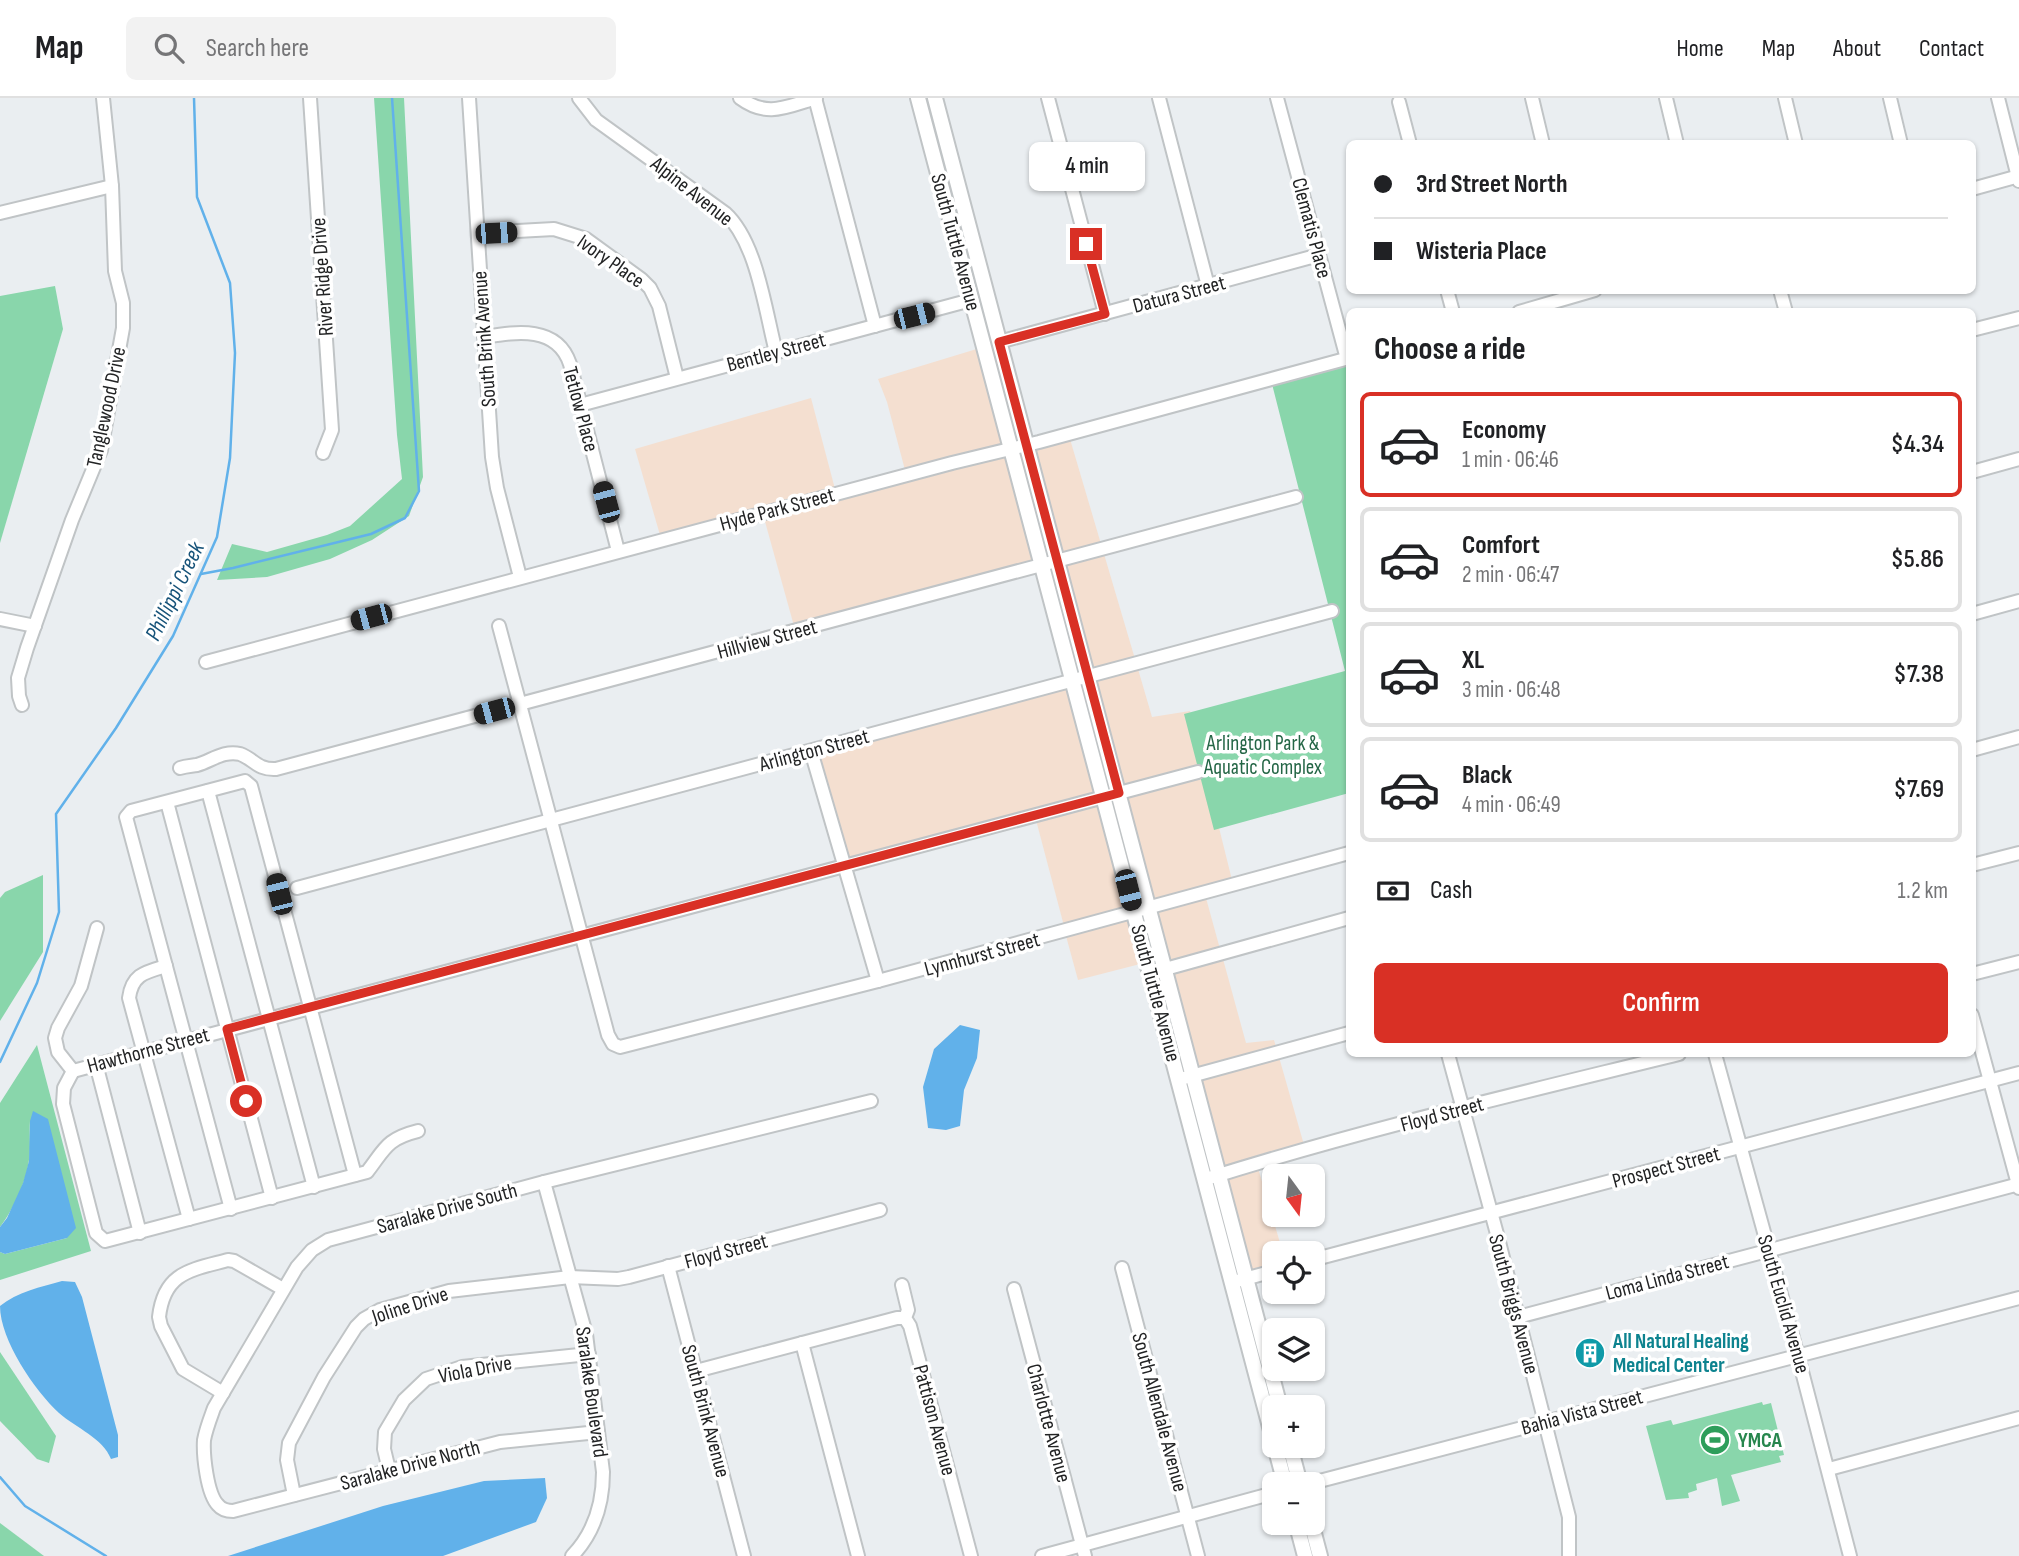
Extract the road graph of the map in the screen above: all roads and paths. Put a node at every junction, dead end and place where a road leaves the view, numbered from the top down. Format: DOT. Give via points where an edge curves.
graph roads {
  1 [pos="103,98"];
  2 [pos="310,98"];
  3 [pos="469,98"];
  4 [pos="579,98"];
  5 [pos="740,98"];
  6 [pos="816,98"];
  7 [pos="918,98"];
  8 [pos="934,98"];
  9 [pos="1048,98"];
  10 [pos="1159,98"];
  11 [pos="1277,98"];
  12 [pos="1532,98"];
  13 [pos="1666,98"];
  14 [pos="1785,98"];
  15 [pos="1890,98"];
  16 [pos="1998,98"];
  17 [pos="1399,102"];
  18 [pos="1408,140"];
  19 [pos="1542,140"];
  20 [pos="1676,140"];
  21 [pos="1795,140"];
  22 [pos="1900,140"];
  23 [pos="2019,178"];
  24 [pos="112,186"];
  25 [pos="1976,187"];
  26 [pos="0,213"];
  27 [pos="478,233"];
  28 [pos="1319,255"];
  29 [pos="1208,286"];
  30 [pos="1579,294"];
  31 [pos="971,300"];
  32 [pos="1532,308"];
  33 [pos="1105,314"];
  34 [pos="2019,318"];
  35 [pos="875,326"];
  36 [pos="1976,329"];
  37 [pos="484,337"];
  38 [pos="999,342"];
  39 [pos="1346,351"];
  40 [pos="776,352"];
  41 [pos="1346,359"];
  42 [pos="677,378"];
  43 [pos="580,405"];
  44 [pos="1019,447"];
  45 [pos="323,453"];
  46 [pos="2019,459"];
  47 [pos="1976,471"];
  48 [pos="1296,496"];
  49 [pos="618,551"];
  50 [pos="1050,563"];
  51 [pos="520,577"];
  52 [pos="2019,601"];
  53 [pos="1332,611"];
  54 [pos="1976,613"];
  55 [pos="0,619"];
  56 [pos="35,626"];
  57 [pos="499,626"];
  58 [pos="206,662"];
  59 [pos="1082,679"];
  60 [pos="520,704"];
  61 [pos="22,705"];
  62 [pos="2019,737"];
  63 [pos="1976,749"];
  64 [pos="811,751"];
  65 [pos="180,768"];
  66 [pos="1198,772"];
  67 [pos="208,791"];
  68 [pos="1112,795"];
  69 [pos="167,802"];
  70 [pos="550,819"];
  71 [pos="2019,853"];
  72 [pos="1346,854"];
  73 [pos="1976,864"];
  74 [pos="845,865"];
  75 [pos="297,888"];
  76 [pos="1141,911"];
  77 [pos="1346,920"];
  78 [pos="96,928"];
  79 [pos="582,935"];
  80 [pos="2019,962"];
  81 [pos="166,966"];
  82 [pos="1159,971"];
  83 [pos="1976,973"];
  84 [pos="878,981"];
  85 [pos="309,1007"];
  86 [pos="268,1018"];
  87 [pos="227,1029"];
  88 [pos="1976,1029"];
  89 [pos="1346,1034"];
  90 [pos="186,1040"];
  91 [pos="142,1052"];
  92 [pos="1449,1057"];
  93 [pos="1667,1057"];
  94 [pos="1716,1057"];
  95 [pos="96,1064"];
  96 [pos="73,1071"];
  97 [pos="2019,1073"];
  98 [pos="1186,1077"];
  99 [pos="1990,1080"];
  100 [pos="871,1101"];
  101 [pos="1463,1108"];
  102 [pos="418,1131"];
  103 [pos="1740,1147"];
  104 [pos="355,1175"];
  105 [pos="1212,1177"];
  106 [pos="544,1182"];
  107 [pos="2019,1185"];
  108 [pos="313,1187"];
  109 [pos="272,1198"];
  110 [pos="231,1209"];
  111 [pos="880,1210"];
  112 [pos="1491,1213"];
  113 [pos="190,1219"];
  114 [pos="140,1233"];
  115 [pos="1768,1250"];
  116 [pos="1325,1258"];
  117 [pos="668,1266"];
  118 [pos="1122,1268"];
  119 [pos="1262,1274"];
  120 [pos="570,1277"];
  121 [pos="1240,1280"];
  122 [pos="902,1285"];
  123 [pos="283,1289"];
  124 [pos="1014,1289"];
  125 [pos="2019,1298"];
  126 [pos="1518,1317"];
  127 [pos="905,1318"];
  128 [pos="802,1343"];
  129 [pos="589,1354"];
  130 [pos="1798,1356"];
  131 [pos="696,1371"];
  132 [pos="223,1393"];
  133 [pos="1264,1395"];
  134 [pos="1276,1395"];
  135 [pos="2019,1418"];
  136 [pos="1544,1422"];
  137 [pos="598,1432"];
  138 [pos="1829,1469"];
  139 [pos="389,1470"];
  140 [pos="1325,1480"];
  141 [pos="294,1495"];
  142 [pos="1262,1496"];
  143 [pos="224,1510"];
  144 [pos="1188,1517"];
  145 [pos="1299,1535"];
  146 [pos="1314,1535"];
  147 [pos="1083,1551"];
  148 [pos="572,1556"];
  149 [pos="744,1556"];
  150 [pos="858,1556"];
  151 [pos="971,1556"];
  152 [pos="1042,1556"];
  153 [pos="1198,1556"];
  154 [pos="1305,1556"];
  155 [pos="1320,1556"];
  156 [pos="1569,1556"];
  157 [pos="1850,1556"];
  1 -- 24 [label="street, Tanglewood Drive"];
  2 -- 45 [label="street, River Ridge Drive" via="332,430"];
  3 -- 27 [label="street, South Brink Avenue"];
  4 -- 40 [label="street, Alpine Avenue" via="596,120 738,226 750,249"];
  5 -- 6 [label="street" via="769,110"];
  6 -- 35 [label="street"];
  7 -- 31 [label="main road, South Tuttle Avenue"];
  8 -- 38 [label="main road, South Tuttle Avenue"];
  9 -- 33 [label="street"];
  10 -- 29 [label="street"];
  11 -- 28 [label="street, Clematis Place"];
  12 -- 19 [label="street"];
  13 -- 20 [label="street"];
  14 -- 21 [label="street"];
  15 -- 22 [label="street"];
  16 -- 23 [label="street"];
  17 -- 18 [label="street"];
  23 -- 25 [label="street"];
  24 -- 26 [label="street"];
  24 -- 56 [label="street, Tanglewood Drive" via="115,271 124,319 104,436"];
  27 -- 37 [label="street, South Brink Avenue"];
  27 -- 42 [label="street, Ivory Place" via="555,229 586,239 641,278 659,306"];
  28 -- 29 [label="street, Datura Street"];
  28 -- 39 [label="street, Clematis Place"];
  29 -- 33 [label="street, Datura Street"];
  30 -- 32 [label="street"];
  31 -- 35 [label="street, Bentley Street"];
  31 -- 44 [label="main road, South Tuttle Avenue"];
  33 -- 38 [label="street, Datura Street"];
  34 -- 36 [label="street"];
  35 -- 40 [label="street, Bentley Street"];
  37 -- 43 [label="street, Tetlow Place" via="531,333 558,344 568,358"];
  37 -- 51 [label="street, South Brink Avenue" via="493,472"];
  38 -- 44 [label="main road, South Tuttle Avenue"];
  40 -- 42 [label="street, Bentley Street"];
  41 -- 44 [label="street, Hyde Park Street"];
  42 -- 43 [label="street, Bentley Street"];
  43 -- 49 [label="street, Tetlow Place"];
  44 -- 49 [label="street, Hyde Park Street"];
  44 -- 50 [label="main road, South Tuttle Avenue"];
  46 -- 47 [label="street"];
  48 -- 50 [label="street, Hillview Street"];
  49 -- 51 [label="street, Hyde Park Street"];
  50 -- 59 [label="main road, South Tuttle Avenue"];
  50 -- 60 [label="street, Hillview Street"];
  51 -- 58 [label="street, Hyde Park Street"];
  52 -- 54 [label="street"];
  53 -- 59 [label="street, Arlington Street"];
  55 -- 56 [label="street"];
  56 -- 61 [label="street, Tanglewood Drive" via="18,678"];
  57 -- 60 [label="street"];
  59 -- 64 [label="street, Arlington Street"];
  59 -- 68 [label="main road, South Tuttle Avenue"];
  60 -- 65 [label="street, Hillview Street" via="276,769 257,766 241,754"];
  60 -- 70 [label="street"];
  62 -- 63 [label="street"];
  64 -- 70 [label="street, Arlington Street"];
  64 -- 74 [label="street"];
  66 -- 68 [label="street, Hawthorne Street"];
  67 -- 69 [label="street"];
  67 -- 85 [label="street" via="248,782"];
  67 -- 86 [label="street"];
  68 -- 74 [label="street, Hawthorne Street"];
  68 -- 76 [label="main road, South Tuttle Avenue"];
  69 -- 81 [label="street" via="128,812 126,817"];
  69 -- 87 [label="street"];
  70 -- 75 [label="street, Arlington Street"];
  70 -- 79 [label="street"];
  71 -- 73 [label="street"];
  72 -- 76 [label="street, Lynnhurst Street"];
  74 -- 79 [label="street, Hawthorne Street"];
  74 -- 84 [label="street"];
  76 -- 82 [label="main road, South Tuttle Avenue"];
  76 -- 84 [label="street, Lynnhurst Street"];
  77 -- 82 [label="street"];
  78 -- 96 [label="street" via="81,986 55,1038 58,1052"];
  79 -- 84 [label="street, Lynnhurst Street" via="608,1035 613,1044 626,1047"];
  79 -- 85 [label="street, Hawthorne Street"];
  80 -- 83 [label="street"];
  81 -- 90 [label="street"];
  81 -- 91 [label="street" via="141,973 130,991"];
  82 -- 98 [label="main road, South Tuttle Avenue"];
  85 -- 86 [label="street, Hawthorne Street"];
  85 -- 104 [label="street"];
  86 -- 87 [label="street, Hawthorne Street"];
  86 -- 108 [label="street"];
  87 -- 90 [label="street, Hawthorne Street"];
  87 -- 109 [label="street"];
  88 -- 99 [label="street"];
  89 -- 98 [label="street"];
  90 -- 91 [label="street, Hawthorne Street"];
  90 -- 110 [label="street"];
  91 -- 95 [label="street, Hawthorne Street"];
  91 -- 113 [label="street"];
  92 -- 101 [label="street, South Briggs Avenue"];
  93 -- 101 [label="street, Floyd Street"];
  94 -- 103 [label="street, South Euclid Avenue"];
  95 -- 96 [label="street, Hawthorne Street"];
  95 -- 114 [label="street"];
  96 -- 114 [label="street" via="64,1088 63,1104 96,1233 105,1241"];
  97 -- 99 [label="street, Prospect Street"];
  98 -- 105 [label="main road, South Tuttle Avenue"];
  99 -- 103 [label="street, Prospect Street"];
  99 -- 107 [label="street"];
  100 -- 106 [label="street, Saralake Drive South"];
  101 -- 105 [label="street, Floyd Street"];
  101 -- 112 [label="street, South Briggs Avenue"];
  102 -- 104 [label="street" via="392,1141 367,1172"];
  103 -- 112 [label="street, Prospect Street"];
  103 -- 115 [label="street, South Euclid Avenue"];
  104 -- 108 [label="street"];
  105 -- 121 [label="main road, South Tuttle Avenue"];
  106 -- 120 [label="street, Saralake Boulevard"];
  106 -- 123 [label="street, Saralake Drive South" via="334,1238 302,1260"];
  107 -- 115 [label="street, Loma Linda Street"];
  108 -- 109 [label="street"];
  109 -- 110 [label="street"];
  110 -- 113 [label="street"];
  111 -- 117 [label="street, Floyd Street"];
  112 -- 116 [label="street, Prospect Street"];
  112 -- 126 [label="street, South Briggs Avenue"];
  113 -- 114 [label="street"];
  115 -- 126 [label="street, Loma Linda Street"];
  115 -- 130 [label="street, South Euclid Avenue"];
  117 -- 120 [label="street, Floyd Street" via="618,1279"];
  117 -- 131 [label="street, South Brink Avenue"];
  118 -- 144 [label="street, South Allendale Avenue"];
  119 -- 121 [label="street"];
  120 -- 129 [label="street, Saralake Boulevard"];
  120 -- 141 [label="street, Joline Drive" via="449,1291 380,1310 364,1319 292,1435 287,1460"];
  121 -- 133 [label="main road, South Tuttle Avenue"];
  121 -- 134 [label="main road, South Tuttle Avenue"];
  122 -- 127 [label="street, Pattison Avenue" via="908,1310"];
  123 -- 132 [label="street, Saralake Drive South"];
  123 -- 132 [label="street" via="228,1260 187,1271 169,1285 159,1317 179,1364"];
  124 -- 147 [label="street, Charlotte Avenue"];
  125 -- 130 [label="street, Bahia Vista Street"];
  126 -- 136 [label="street, South Briggs Avenue"];
  127 -- 128 [label="street"];
  127 -- 151 [label="street, Pattison Avenue"];
  128 -- 131 [label="street"];
  128 -- 150 [label="street"];
  129 -- 137 [label="street, Saralake Boulevard"];
  129 -- 139 [label="street, Viola Drive" via="462,1367 426,1379 404,1400 385,1433"];
  130 -- 136 [label="street, Bahia Vista Street"];
  130 -- 138 [label="street, South Euclid Avenue"];
  131 -- 149 [label="street, South Brink Avenue"];
  132 -- 143 [label="street, Saralake Drive South" via="208,1423 204,1450 214,1499"];
  135 -- 138 [label="street"];
  136 -- 140 [label="street, Bahia Vista Street"];
  136 -- 156 [label="street, South Briggs Avenue" via="1569,1517"];
  137 -- 139 [label="street, Saralake Drive North" via="500,1442"];
  137 -- 148 [label="street, Saralake Boulevard" via="603,1472 598,1513"];
  138 -- 157 [label="street, South Euclid Avenue"];
  139 -- 141 [label="street, Saralake Drive North"];
  141 -- 143 [label="street, Saralake Drive North"];
  142 -- 144 [label="street"];
  144 -- 147 [label="street"];
  144 -- 153 [label="street, South Allendale Avenue"];
  145 -- 154 [label="main road"];
  146 -- 155 [label="main road"];
  147 -- 152 [label="street"];
}
